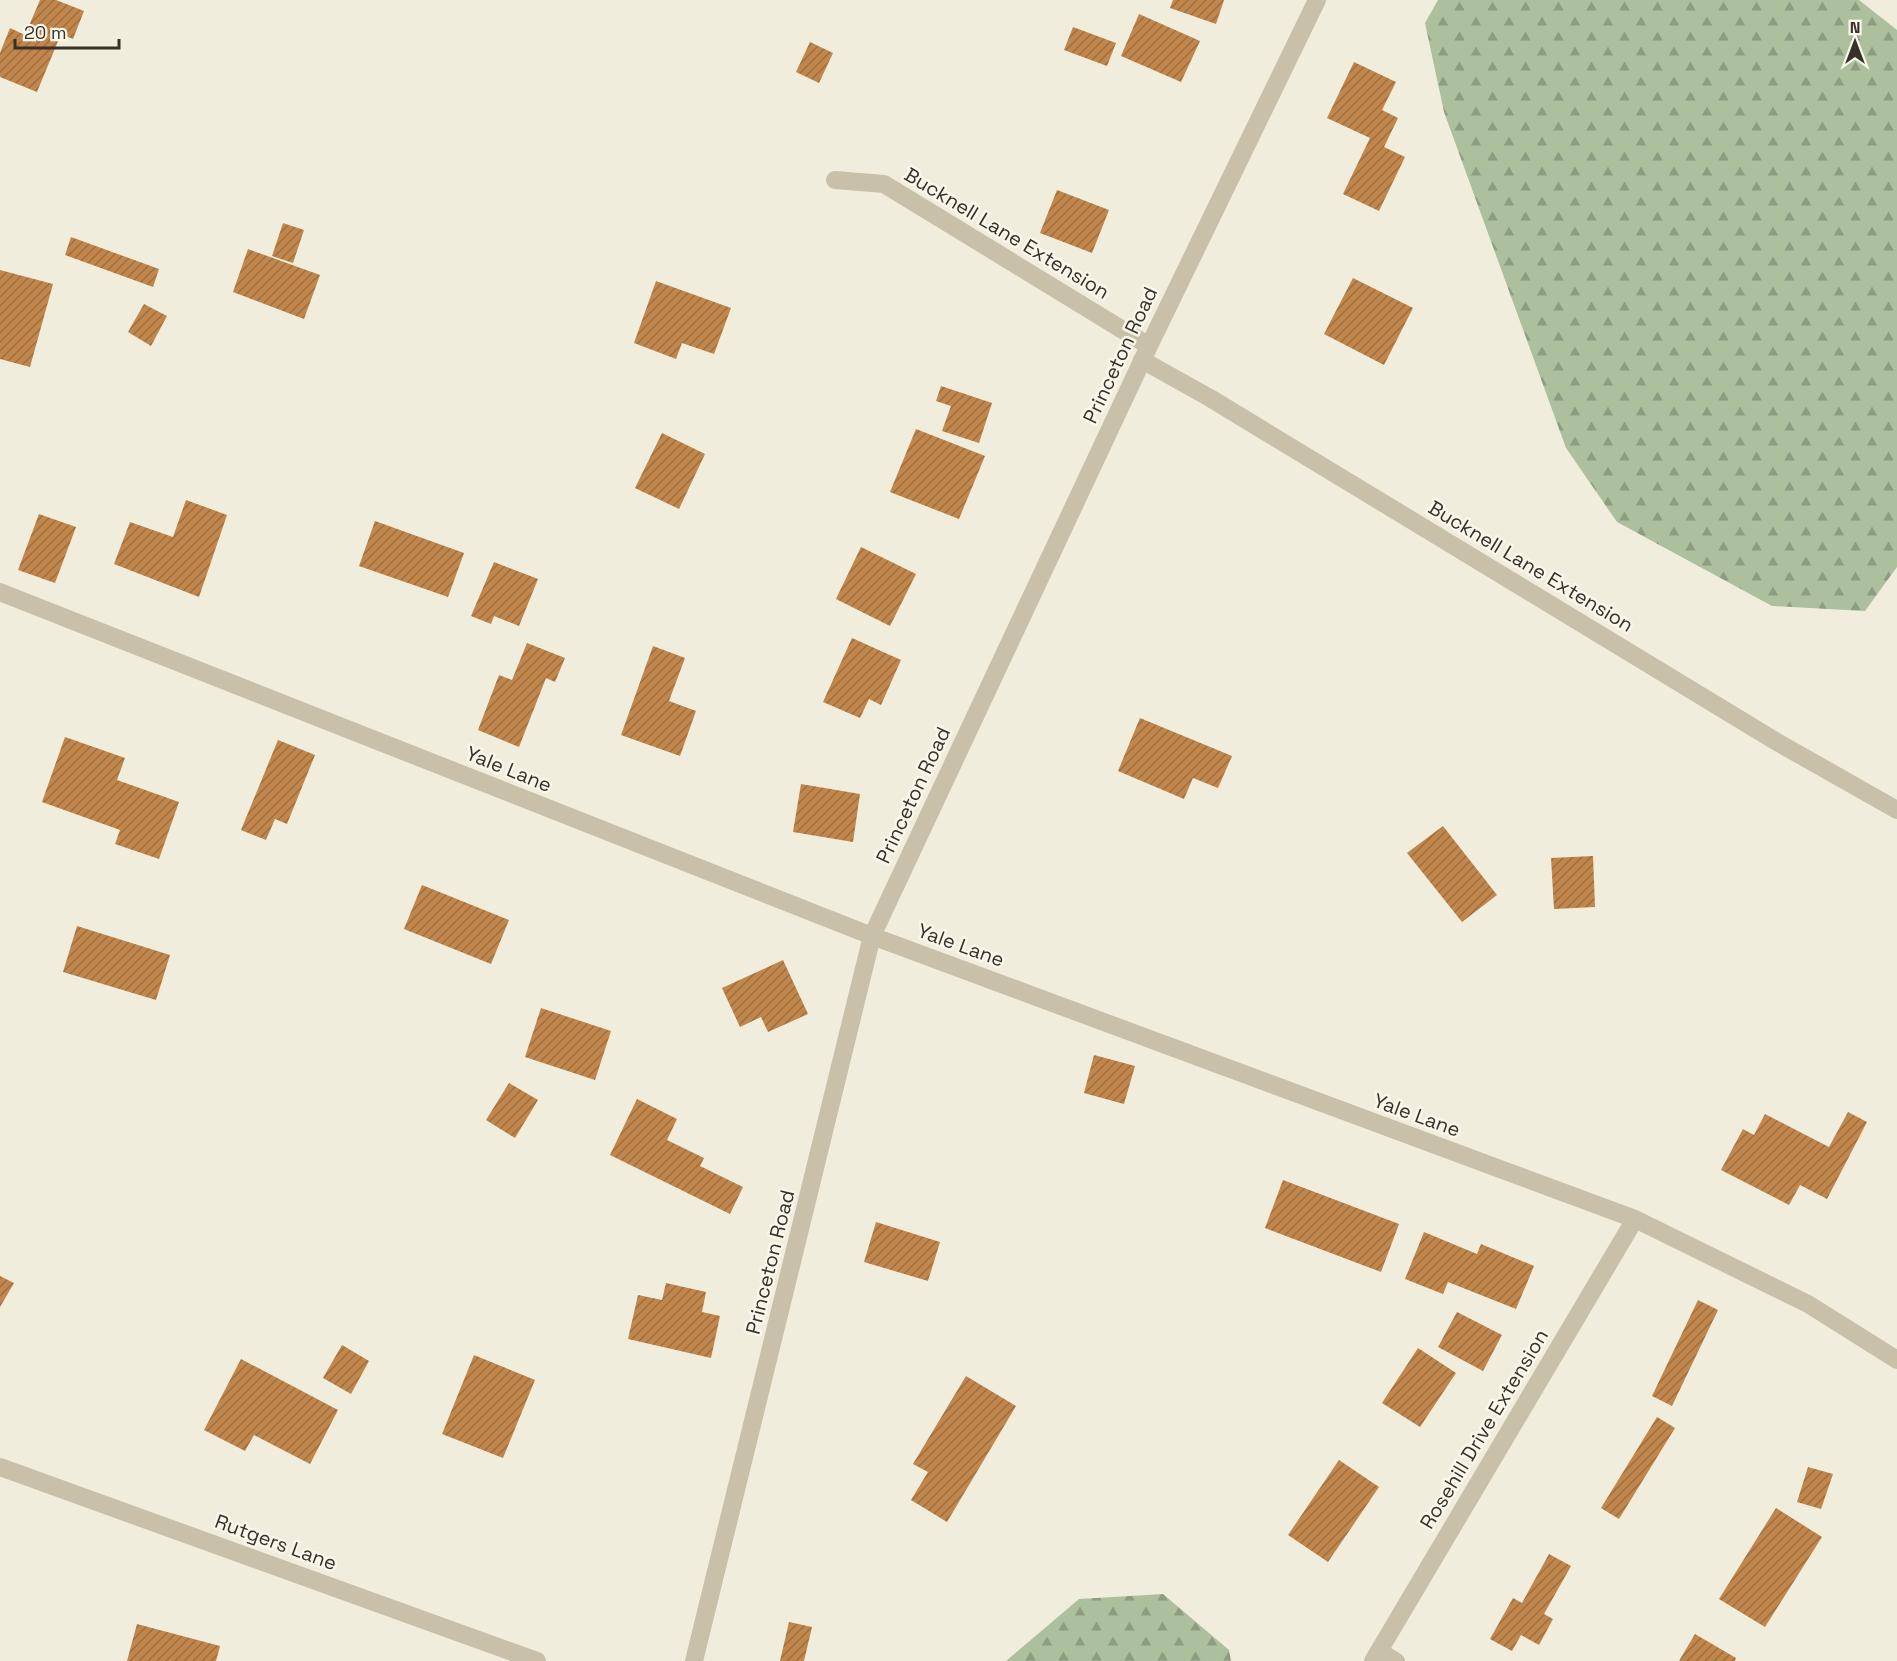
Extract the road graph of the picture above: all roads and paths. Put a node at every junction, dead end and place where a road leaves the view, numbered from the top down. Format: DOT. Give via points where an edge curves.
graph roads {
  1 [pos="1317,0"];
  2 [pos="835,180"];
  3 [pos="1145,353"];
  4 [pos="0,592"];
  5 [pos="1897,810"];
  6 [pos="872,936"];
  7 [pos="1635,1219"];
  8 [pos="1897,1359"];
  9 [pos="0,1467"];
  10 [pos="1376,1656"];
  11 [pos="537,1661"];
  12 [pos="694,1661"];
  13 [pos="1397,1661"];
  1 -- 3 [label="street, Princeton Road"];
  2 -- 3 [label="street, Bucknell Lane Extension" via="884,184"];
  3 -- 5 [label="street, Bucknell Lane Extension" via="1210,398 1777,742"];
  3 -- 6 [label="street, Princeton Road"];
  4 -- 6 [label="street, Yale Lane"];
  6 -- 7 [label="street, Yale Lane"];
  6 -- 12 [label="street, Princeton Road"];
  7 -- 8 [label="street, Yale Lane" via="1808,1304"];
  7 -- 10 [label="street, Rosehill Drive Extension"];
  9 -- 11 [label="street, Rutgers Lane"];
  10 -- 13 [label="lane"];
}
